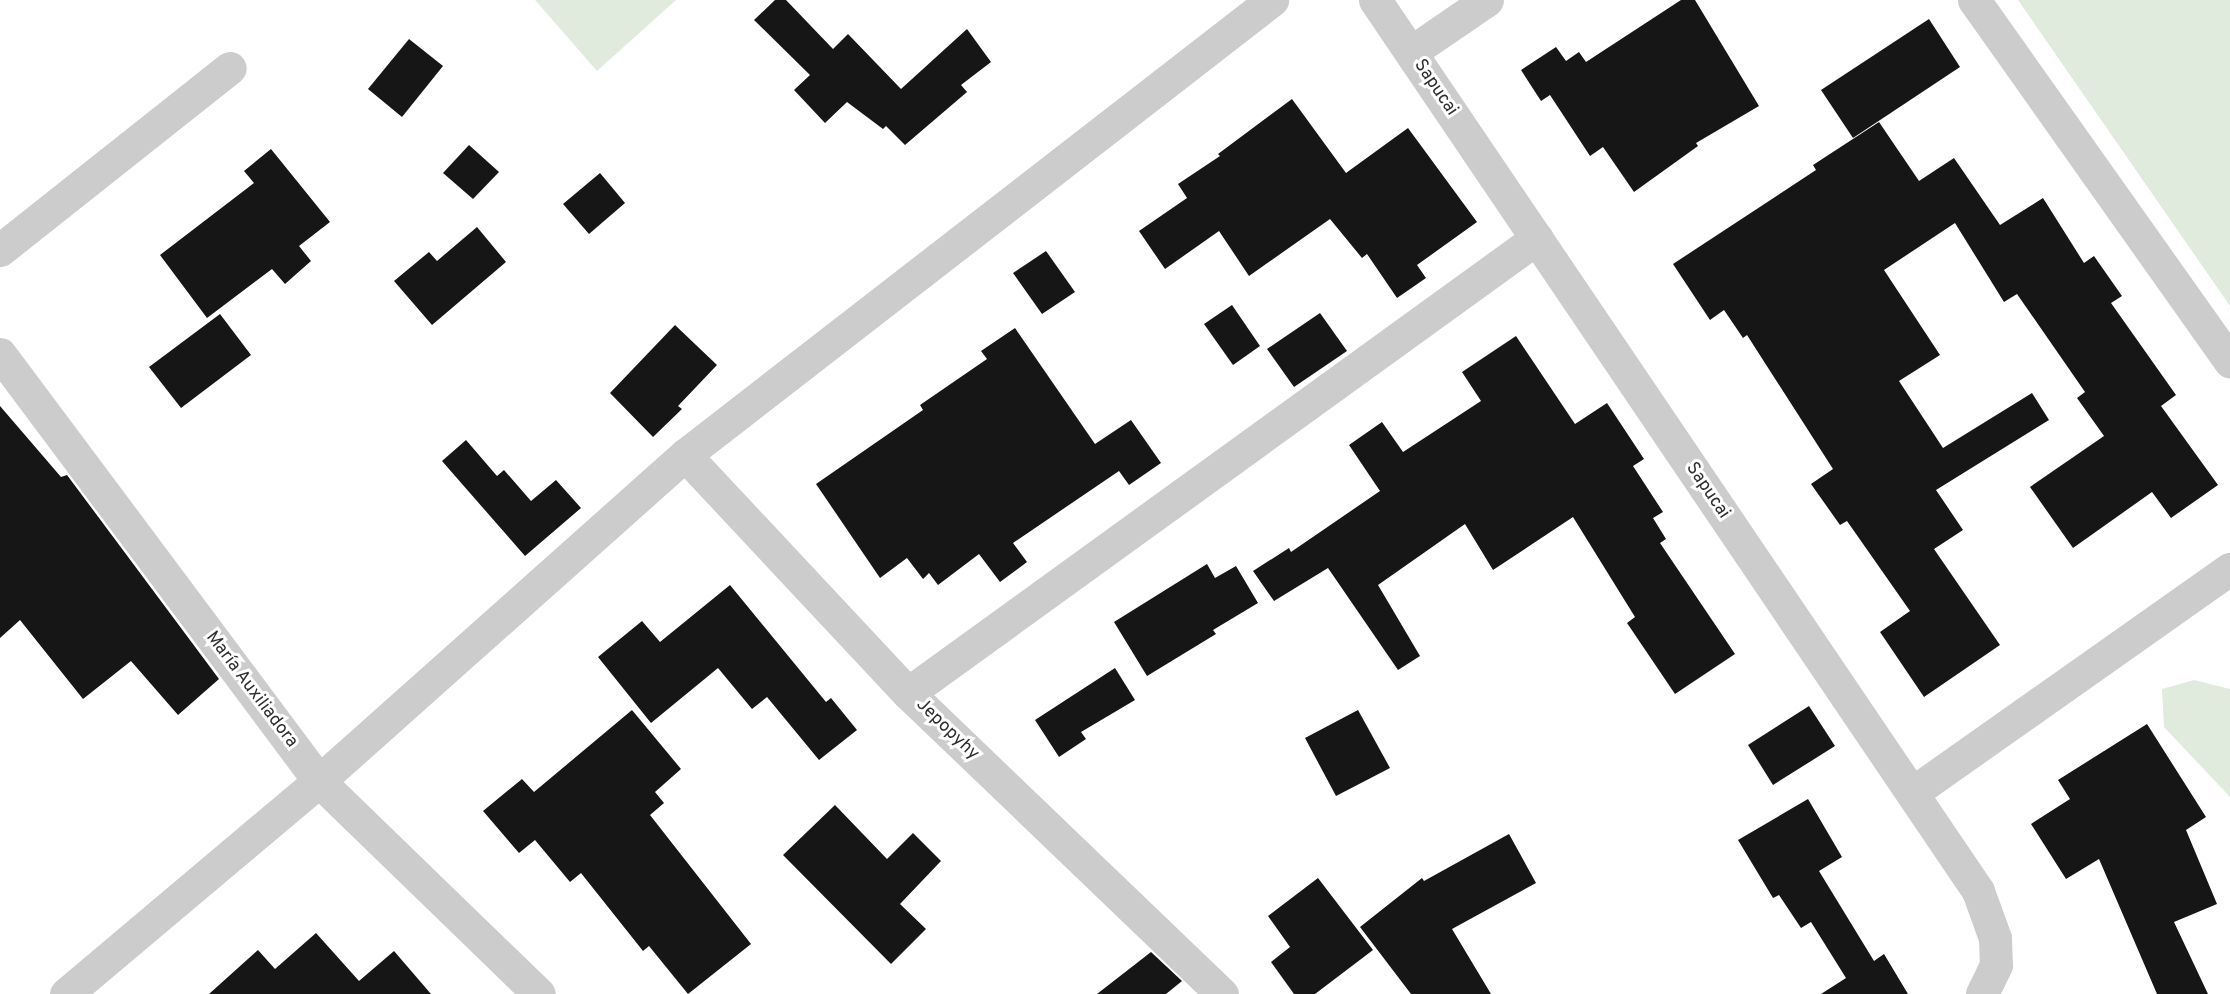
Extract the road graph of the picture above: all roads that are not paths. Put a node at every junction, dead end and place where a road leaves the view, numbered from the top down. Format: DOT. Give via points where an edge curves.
graph roads {
  1 [pos="1272,0"];
  2 [pos="1375,0"];
  3 [pos="1487,0"];
  4 [pos="1974,0"];
  5 [pos="1411,52"];
  6 [pos="230,68"];
  7 [pos="1537,238"];
  8 [pos="0,250"];
  9 [pos="0,354"];
  10 [pos="2230,362"];
  11 [pos="685,455"];
  12 [pos="2230,569"];
  13 [pos="908,693"];
  14 [pos="319,781"];
  15 [pos="1912,793"];
  16 [pos="66,994"];
  17 [pos="539,994"];
  18 [pos="1222,994"];
  19 [pos="1982,994"];
  1 -- 11 [label="street"];
  2 -- 5 [label="street, Sapucai"];
  3 -- 5 [label="street"];
  4 -- 10 [label="street"];
  5 -- 7 [label="street, Sapucai"];
  6 -- 8 [label="street"];
  7 -- 13 [label="street"];
  7 -- 15 [label="street, Sapucai"];
  9 -- 14 [label="street, María Auxiliadora"];
  11 -- 13 [label="street, Jepopyhy"];
  11 -- 14 [label="street"];
  12 -- 15 [label="street"];
  13 -- 18 [label="street, Jepopyhy"];
  14 -- 16 [label="street"];
  14 -- 17 [label="street, María Auxiliadora"];
  15 -- 19 [label="street, Sapucai" via="1978,891 1995,938 1996,965"];
}
